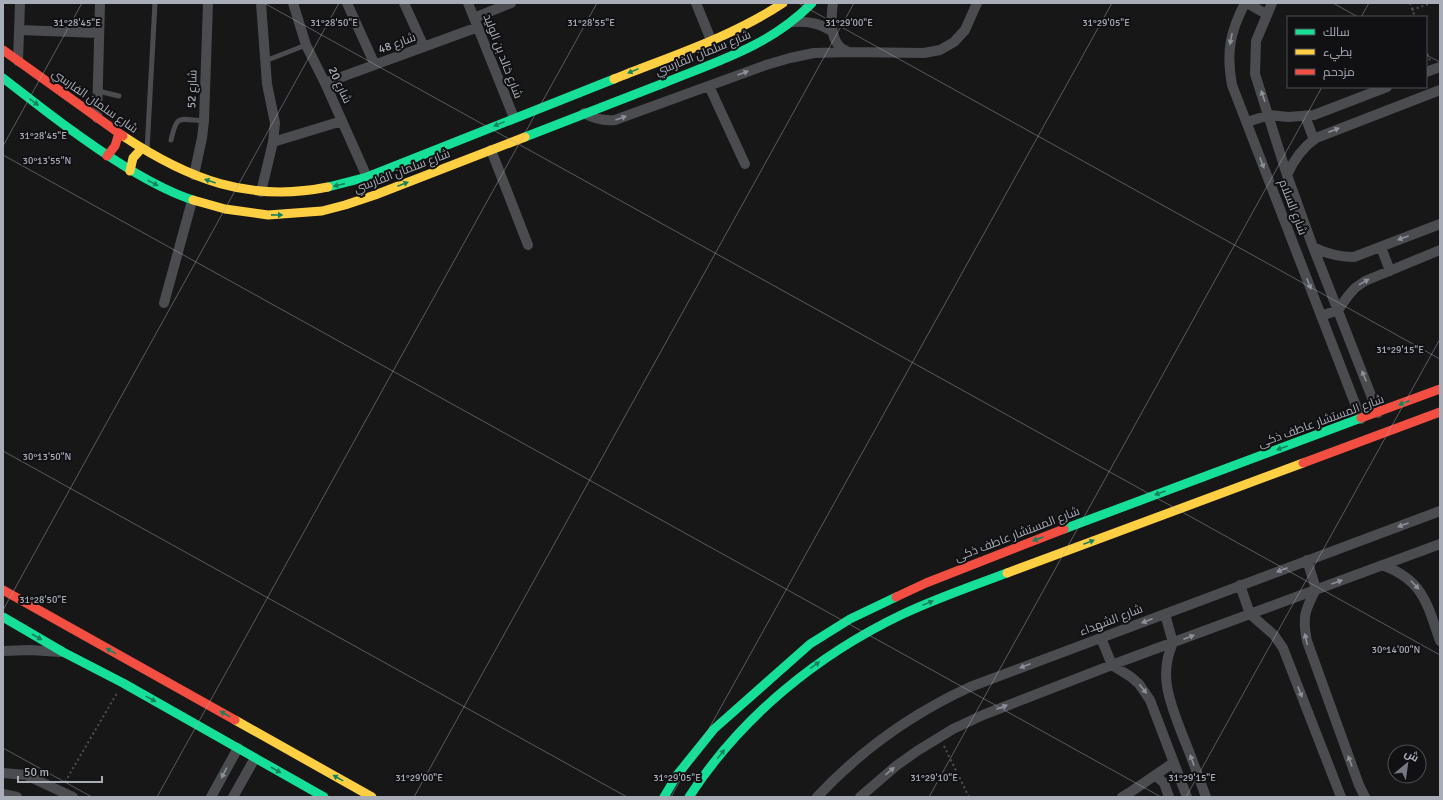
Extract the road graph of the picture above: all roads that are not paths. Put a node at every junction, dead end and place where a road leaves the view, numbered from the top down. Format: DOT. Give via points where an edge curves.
graph roads {
  1 [pos="20,3"];
  2 [pos="100,3"];
  3 [pos="155,3"];
  4 [pos="208,3"];
  5 [pos="260,3"];
  6 [pos="293,3"];
  7 [pos="347,3"];
  8 [pos="404,3"];
  9 [pos="468,3"];
  10 [pos="511,3"];
  11 [pos="696,3"];
  12 [pos="783,3"];
  13 [pos="812,3"];
  14 [pos="833,3"];
  15 [pos="977,3"];
  16 [pos="1246,3"];
  17 [pos="1272,3"];
  18 [pos="1266,14"];
  19 [pos="476,22"];
  20 [pos="792,22"];
  21 [pos="19,30"];
  22 [pos="833,32"];
  23 [pos="99,33"];
  24 [pos="711,40"];
  25 [pos="306,45"];
  26 [pos="424,47"];
  27 [pos="3,50"];
  28 [pos="848,52"];
  29 [pos="18,61"];
  30 [pos="265,61"];
  31 [pos="375,64"];
  32 [pos="1440,67"];
  33 [pos="1427,72"];
  34 [pos="3,78"];
  35 [pos="325,83"];
  36 [pos="709,86"];
  37 [pos="1384,88"];
  38 [pos="1440,90"];
  39 [pos="98,91"];
  40 [pos="119,96"];
  41 [pos="584,114"];
  42 [pos="1269,115"];
  43 [pos="1305,116"];
  44 [pos="97,118"];
  45 [pos="514,118"];
  46 [pos="204,121"];
  47 [pos="342,121"];
  48 [pos="1247,122"];
  49 [pos="119,133"];
  50 [pos="171,140"];
  51 [pos="1314,140"];
  52 [pos="273,142"];
  53 [pos="145,149"];
  54 [pos="491,150"];
  55 [pos="107,156"];
  56 [pos="745,164"];
  57 [pos="130,171"];
  58 [pos="194,175"];
  59 [pos="1288,175"];
  60 [pos="367,177"];
  61 [pos="261,192"];
  62 [pos="192,201"];
  63 [pos="1440,224"];
  64 [pos="528,245"];
  65 [pos="1381,246"];
  66 [pos="1313,247"];
  67 [pos="1440,250"];
  68 [pos="1390,271"];
  69 [pos="164,303"];
  70 [pos="1338,310"];
  71 [pos="1321,316"];
  72 [pos="1440,389"];
  73 [pos="1440,412"];
  74 [pos="1378,413"];
  75 [pos="1361,419"];
  76 [pos="1211,486"];
  77 [pos="1440,511"];
  78 [pos="1440,544"];
  79 [pos="1307,560"];
  80 [pos="1382,565"];
  81 [pos="1240,585"];
  82 [pos="1316,589"];
  83 [pos="3,590"];
  84 [pos="1165,614"];
  85 [pos="1250,614"];
  86 [pos="3,617"];
  87 [pos="1101,638"];
  88 [pos="1440,641"];
  89 [pos="1173,643"];
  90 [pos="3,651"];
  91 [pos="63,652"];
  92 [pos="1112,665"];
  93 [pos="238,748"];
  94 [pos="255,758"];
  95 [pos="1173,763"];
  96 [pos="3,773"];
  97 [pos="1155,775"];
  98 [pos="3,794"];
  99 [pos="17,797"];
  100 [pos="73,797"];
  101 [pos="211,797"];
  102 [pos="233,797"];
  103 [pos="324,797"];
  104 [pos="372,797"];
  105 [pos="664,797"];
  106 [pos="690,797"];
  107 [pos="817,797"];
  108 [pos="860,797"];
  109 [pos="1122,797"];
  110 [pos="1169,797"];
  111 [pos="1187,797"];
  112 [pos="1206,797"];
  113 [pos="1341,797"];
  114 [pos="1365,797"];
  1 -- 21 [label="street"];
  2 -- 23 [label="street"];
  3 -- 53 [label="lane"];
  4 -- 46 [label="street, شارع 52"];
  5 -- 30 [label="street"];
  6 -- 25 [label="street, شارع 20"];
  7 -- 31 [label="street"];
  8 -- 26 [label="street"];
  9 -- 19 [label="street, شارع خالد بن الوليد"];
  10 -- 19 [label="street, شارع 48"];
  11 -- 24 [label="street"];
  12 -- 24 [label="street, شارع سلمان الفارسي" via="737,30"];
  13 -- 20 [label="street, شارع سلمان الفارسي"];
  14 -- 22 [label="street"];
  15 -- 28 [label="street" via="965,30 954,42 940,50 924,53"];
  16 -- 18 [label="street"];
  16 -- 48 [label="street, شارع السلام, one-way" via="1232,33 1229,68 1232,85"];
  17 -- 18 [label="street, شارع السلام"];
  42 -- 18 [label="street, شارع السلام, one-way" via="1255,74 1256,41"];
  19 -- 26 [label="street, شارع 48"];
  19 -- 45 [label="street, شارع خالد بن الوليد"];
  20 -- 22 [label="street" via="818,24"];
  20 -- 41 [label="street, شارع سلمان الفارسي" via="747,50"];
  21 -- 23 [label="street"];
  21 -- 29 [label="street"];
  22 -- 28 [label="street" via="840,47"];
  23 -- 39 [label="street"];
  24 -- 45 [label="street, شارع سلمان الفارسي, one-way"];
  25 -- 30 [label="lane"];
  25 -- 35 [label="street, شارع 20"];
  26 -- 31 [label="street, شارع 48"];
  27 -- 29 [label="street, شارع سلمان الفارسي"];
  36 -- 28 [label="street, one-way" via="790,58 814,53"];
  29 -- 44 [label="street, شارع سلمان الفارسي"];
  30 -- 52 [label="street" via="267,91 275,123"];
  31 -- 35 [label="street, شارع 48"];
  32 -- 33 [label="street"];
  34 -- 55 [label="street, شارع سلمان الفارسي, one-way"];
  35 -- 47 [label="street, شارع 20"];
  41 -- 36 [label="street, one-way" via="604,121 615,120"];
  36 -- 56 [label="street"];
  37 -- 43 [label="street" via="1314,115"];
  51 -- 38 [label="street, one-way"];
  39 -- 40 [label="lane"];
  39 -- 44 [label="street"];
  41 -- 54 [label="street, شارع سلمان الفارسي"];
  42 -- 43 [label="street"];
  42 -- 48 [label="street"];
  42 -- 59 [label="street, شارع السلام"];
  43 -- 51 [label="street"];
  44 -- 49 [label="street, شارع سلمان الفارسي"];
  45 -- 60 [label="street, شارع سلمان الفارسي, one-way"];
  46 -- 50 [label="lane" via="179,120 176,122"];
  46 -- 58 [label="street, شارع 52"];
  47 -- 52 [label="street"];
  47 -- 60 [label="street, شارع 20"];
  48 -- 71 [label="street, شارع السلام, one-way"];
  49 -- 53 [label="street, شارع سلمان الفارسي"];
  49 -- 55 [label="street" via="115,146"];
  51 -- 59 [label="street" via="1298,154"];
  52 -- 61 [label="street"];
  53 -- 57 [label="street" via="133,158"];
  53 -- 58 [label="street, شارع سلمان الفارسي"];
  62 -- 54 [label="street, شارع سلمان الفارسي, one-way" via="249,214 313,212 345,206"];
  54 -- 64 [label="street"];
  55 -- 57 [label="street, شارع سلمان الفارسي"];
  57 -- 62 [label="street, شارع سلمان الفارسي, one-way"];
  61 -- 58 [label="street, شارع سلمان الفارسي, one-way"];
  59 -- 66 [label="street, شارع السلام"];
  60 -- 61 [label="street, شارع سلمان الفارسي, one-way" via="315,190"];
  62 -- 69 [label="street"];
  63 -- 65 [label="street, one-way"];
  65 -- 66 [label="street" via="1354,257 1325,254"];
  65 -- 68 [label="street"];
  66 -- 70 [label="street, شارع السلام"];
  67 -- 68 [label="street"];
  70 -- 68 [label="street, one-way" via="1355,288 1364,281"];
  70 -- 71 [label="street"];
  74 -- 70 [label="street, شارع السلام, one-way"];
  71 -- 75 [label="street, شارع السلام"];
  72 -- 74 [label="street, شارع المستشار عاطف ذكى, one-way"];
  73 -- 76 [label="street, شارع المستشار عاطف ذكى"];
  74 -- 75 [label="street, شارع المستشار عاطف ذكى"];
  75 -- 76 [label="street, شارع المستشار عاطف ذكى, one-way"];
  76 -- 105 [label="street, شارع المستشار عاطف ذكى, one-way" via="1071,526 926,583 850,619 810,644 714,729 677,775"];
  106 -- 76 [label="street, شارع المستشار عاطف ذكى, one-way" via="722,752 758,713 817,663 861,634 932,601"];
  77 -- 79 [label="street, شارع الشهداء, one-way"];
  78 -- 80 [label="street"];
  79 -- 81 [label="street, شارع الشهداء, one-way"];
  79 -- 82 [label="street"];
  82 -- 80 [label="street, one-way"];
  80 -- 88 [label="street, one-way" via="1399,572 1420,591 1425,598"];
  81 -- 84 [label="street, شارع الشهداء"];
  81 -- 85 [label="street"];
  82 -- 85 [label="street"];
  114 -- 82 [label="street, one-way" via="1307,641 1304,616"];
  104 -- 83 [label="street, one-way"];
  84 -- 87 [label="street, شارع الشهداء, one-way"];
  84 -- 89 [label="street"];
  89 -- 85 [label="street, one-way"];
  85 -- 113 [label="street, one-way" via="1274,635 1283,648"];
  86 -- 91 [label="street, one-way"];
  87 -- 92 [label="street"];
  87 -- 107 [label="street, شارع الشهداء, one-way" via="970,687 931,706 878,741 845,768"];
  89 -- 92 [label="street"];
  112 -- 89 [label="street, one-way" via="1168,695 1166,669"];
  90 -- 91 [label="street"];
  91 -- 93 [label="street, one-way"];
  92 -- 95 [label="street, one-way" via="1131,677 1145,691"];
  108 -- 92 [label="street, one-way" via="896,766 939,737 992,710"];
  93 -- 94 [label="street"];
  93 -- 101 [label="street, one-way"];
  94 -- 102 [label="street"];
  94 -- 103 [label="street, one-way"];
  95 -- 97 [label="street"];
  95 -- 111 [label="street"];
  96 -- 100 [label="street" via="26,775"];
  97 -- 109 [label="street"];
  97 -- 110 [label="street" via="1164,783"];
  98 -- 99 [label="street"];
}
